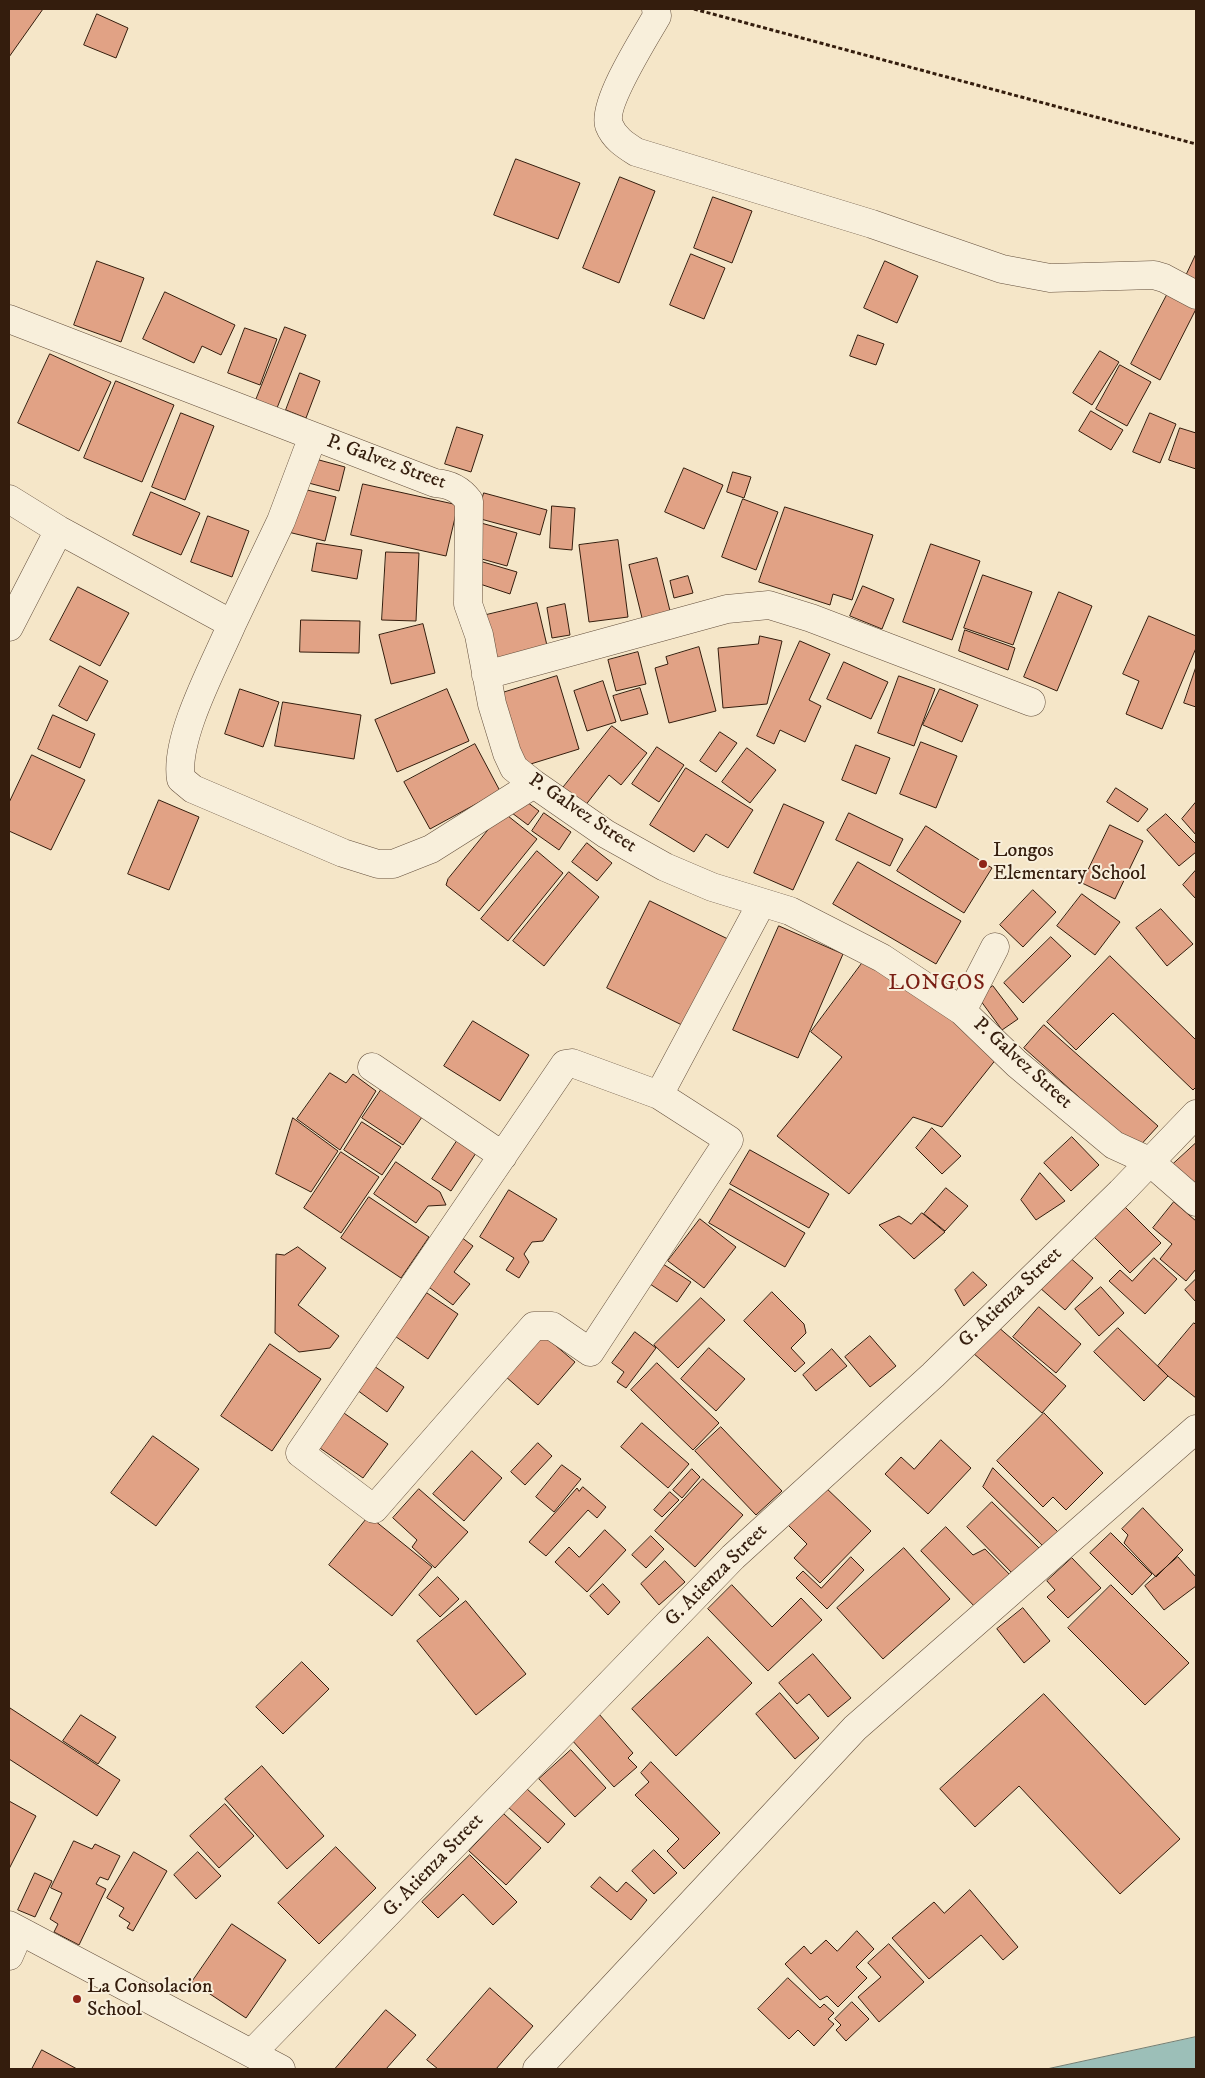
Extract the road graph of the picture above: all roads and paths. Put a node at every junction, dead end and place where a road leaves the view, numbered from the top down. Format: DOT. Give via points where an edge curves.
graph roads {
  1 [pos="656,9"];
  2 [pos="694,9"];
  3 [pos="1196,144"];
  4 [pos="1196,295"];
  5 [pos="9,319"];
  6 [pos="313,436"];
  7 [pos="9,499"];
  8 [pos="59,530"];
  9 [pos="232,624"];
  10 [pos="9,627"];
  11 [pos="486,675"];
  12 [pos="1031,702"];
  13 [pos="534,784"];
  14 [pos="761,904"];
  15 [pos="995,947"];
  16 [pos="962,1011"];
  17 [pos="372,1067"];
  18 [pos="658,1095"];
  19 [pos="1196,1114"];
  20 [pos="503,1156"];
  21 [pos="1149,1161"];
  22 [pos="1196,1202"];
  23 [pos="1196,1430"];
  24 [pos="14,1928"];
  25 [pos="9,1956"];
  26 [pos="252,2053"];
  27 [pos="281,2069"];
  28 [pos="537,2069"];
  1 -- 4 [label="street" via="657,16 611,99 608,124 617,139 636,152 872,224 1002,269 1050,278 1154,275"];
  2 -- 3 [label="path"];
  5 -- 6 [label="street, P. Galvez Street"];
  6 -- 9 [label="street" via="281,521"];
  6 -- 11 [label="street, P. Galvez Street" via="435,483 448,484 462,492 469,501 468,604 479,635"];
  7 -- 8 [label="street"];
  8 -- 9 [label="street"];
  8 -- 10 [label="street"];
  9 -- 13 [label="street" via="188,727 181,754 181,779 193,789 343,853 378,864 393,864 431,849"];
  11 -- 12 [label="street" via="727,609 769,605"];
  11 -- 13 [label="street, P. Galvez Street" via="507,753 514,768"];
  13 -- 14 [label="street, P. Galvez Street" via="606,834 665,867"];
  14 -- 16 [label="street, P. Galvez Street" via="790,911 856,943"];
  14 -- 18 [label="street"];
  15 -- 16 [label="street"];
  16 -- 21 [label="street, P. Galvez Street" via="1017,1064 1114,1145"];
  17 -- 20 [label="street"];
  18 -- 20 [label="street" via="572,1063 565,1064"];
  18 -- 20 [label="street" via="729,1140 590,1352 552,1326 534,1326 374,1509 300,1453"];
  19 -- 21 [label="street, G. Atienza Street"];
  21 -- 22 [label="street, P. Galvez Street"];
  21 -- 26 [label="street, G. Atienza Street" via="933,1375 733,1557"];
  23 -- 28 [label="street" via="855,1728"];
  24 -- 25 [label="street"];
  24 -- 26 [label="street"];
  26 -- 27 [label="street"];
}
